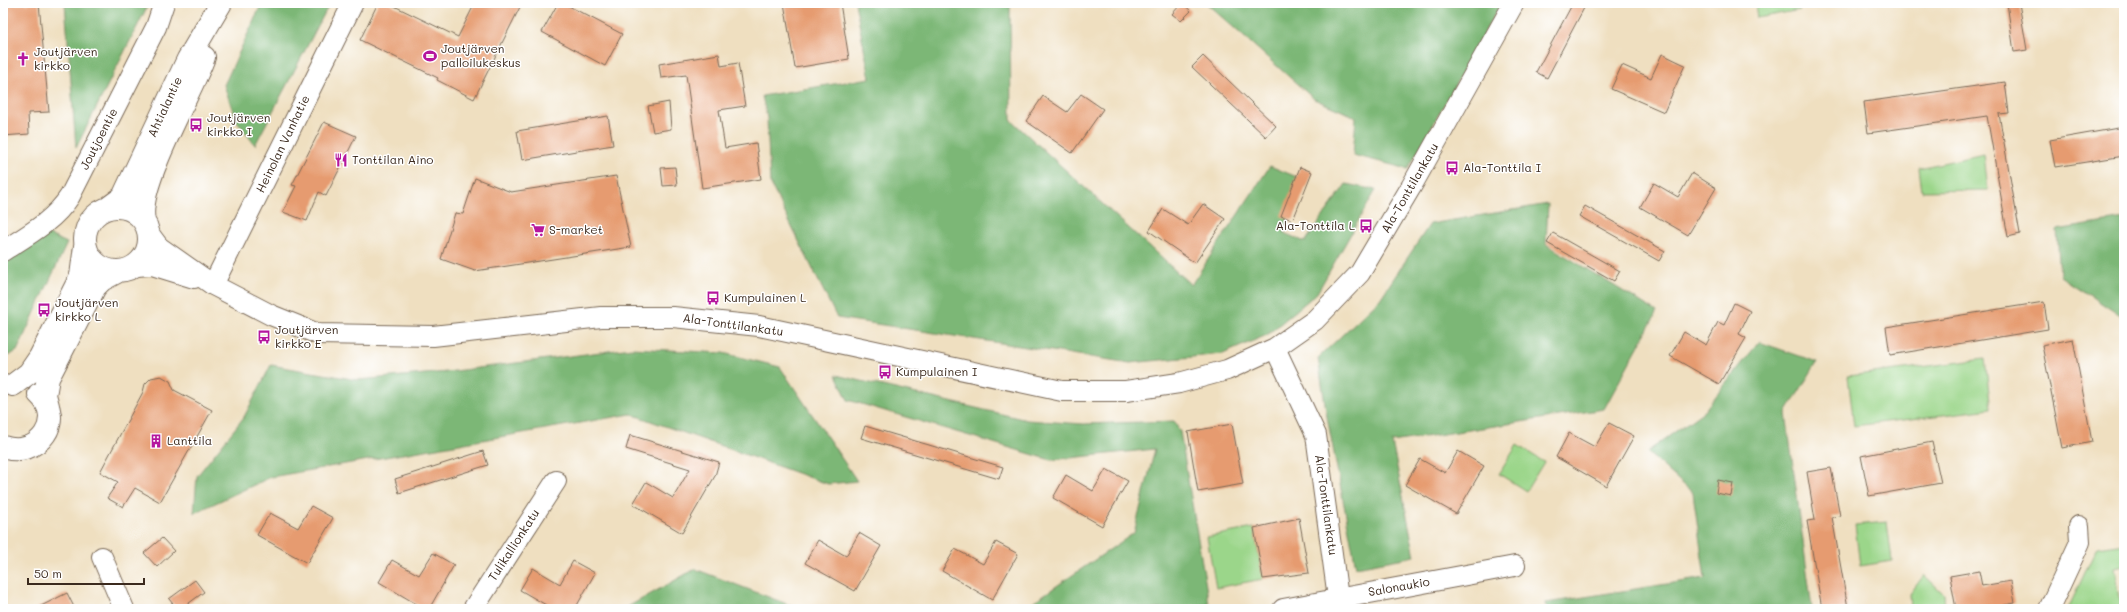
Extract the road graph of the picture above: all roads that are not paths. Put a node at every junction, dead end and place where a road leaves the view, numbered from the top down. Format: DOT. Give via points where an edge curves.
graph roads {
  1 [pos="164,3"];
  2 [pos="221,3"];
  3 [pos="224,3"];
  4 [pos="353,3"];
  5 [pos="1514,3"];
  6 [pos="108,208"];
  7 [pos="147,228"];
  8 [pos="85,246"];
  9 [pos="3,251"];
  10 [pos="127,269"];
  11 [pos="212,285"];
  12 [pos="1275,348"];
  13 [pos="6,387"];
  14 [pos="48,406"];
  15 [pos="3,447"];
  16 [pos="25,449"];
  17 [pos="3,462"];
  18 [pos="556,481"];
  19 [pos="2079,526"];
  20 [pos="102,557"];
  21 [pos="1515,566"];
  22 [pos="1338,598"];
  23 [pos="124,609"];
  24 [pos="473,609"];
  25 [pos="1283,609"];
  26 [pos="2049,609"];
  1 -- 9 [label="street, Joutjoentie" via="156,26 67,201 48,222"];
  2 -- 6 [label="main road, Ahtialantie" via="188,59 123,198"];
  3 -- 7 [label="main road, Ahtialantie" via="201,67 150,178 143,204"];
  4 -- 11 [label="street, Heinolan Vanhatie"];
  5 -- 12 [label="street, Ala-Tonttilankatu" via="1360,273 1315,320"];
  6 -- 7 [label="main road" via="124,208 139,215"];
  6 -- 8 [label="main road" via="89,223"];
  7 -- 10 [label="main road" via="147,252"];
  7 -- 11 [label="street, Ala-Tonttilankatu" via="160,247"];
  8 -- 10 [label="main road" via="94,262 108,271"];
  8 -- 13 [label="main road" via="81,276 43,350 29,373"];
  10 -- 11 [label="street, Ala-Tonttilankatu" via="152,265"];
  10 -- 14 [label="main road" via="102,280 95,287 46,386"];
  11 -- 12 [label="street, Ala-Tonttilankatu" via="271,315 318,334 432,336 601,317 673,317 759,326 1062,391 1126,391 1179,383 1227,370"];
  12 -- 22 [label="street, Ala-Tonttilankatu" via="1316,435"];
  13 -- 14 [label="main road" via="24,385 33,389 41,395"];
  14 -- 16 [label="main road" via="49,423 46,433 40,441"];
  15 -- 16 [label="main road" via="12,450"];
  16 -- 17 [label="main road"];
  18 -- 24 [label="street, Tulikallionkatu"];
  19 -- 26 [label="street" via="2080,542"];
  20 -- 23 [label="street"];
  21 -- 22 [label="street, Salonaukio"];
  22 -- 25 [label="street, Salonaukio"];
}
